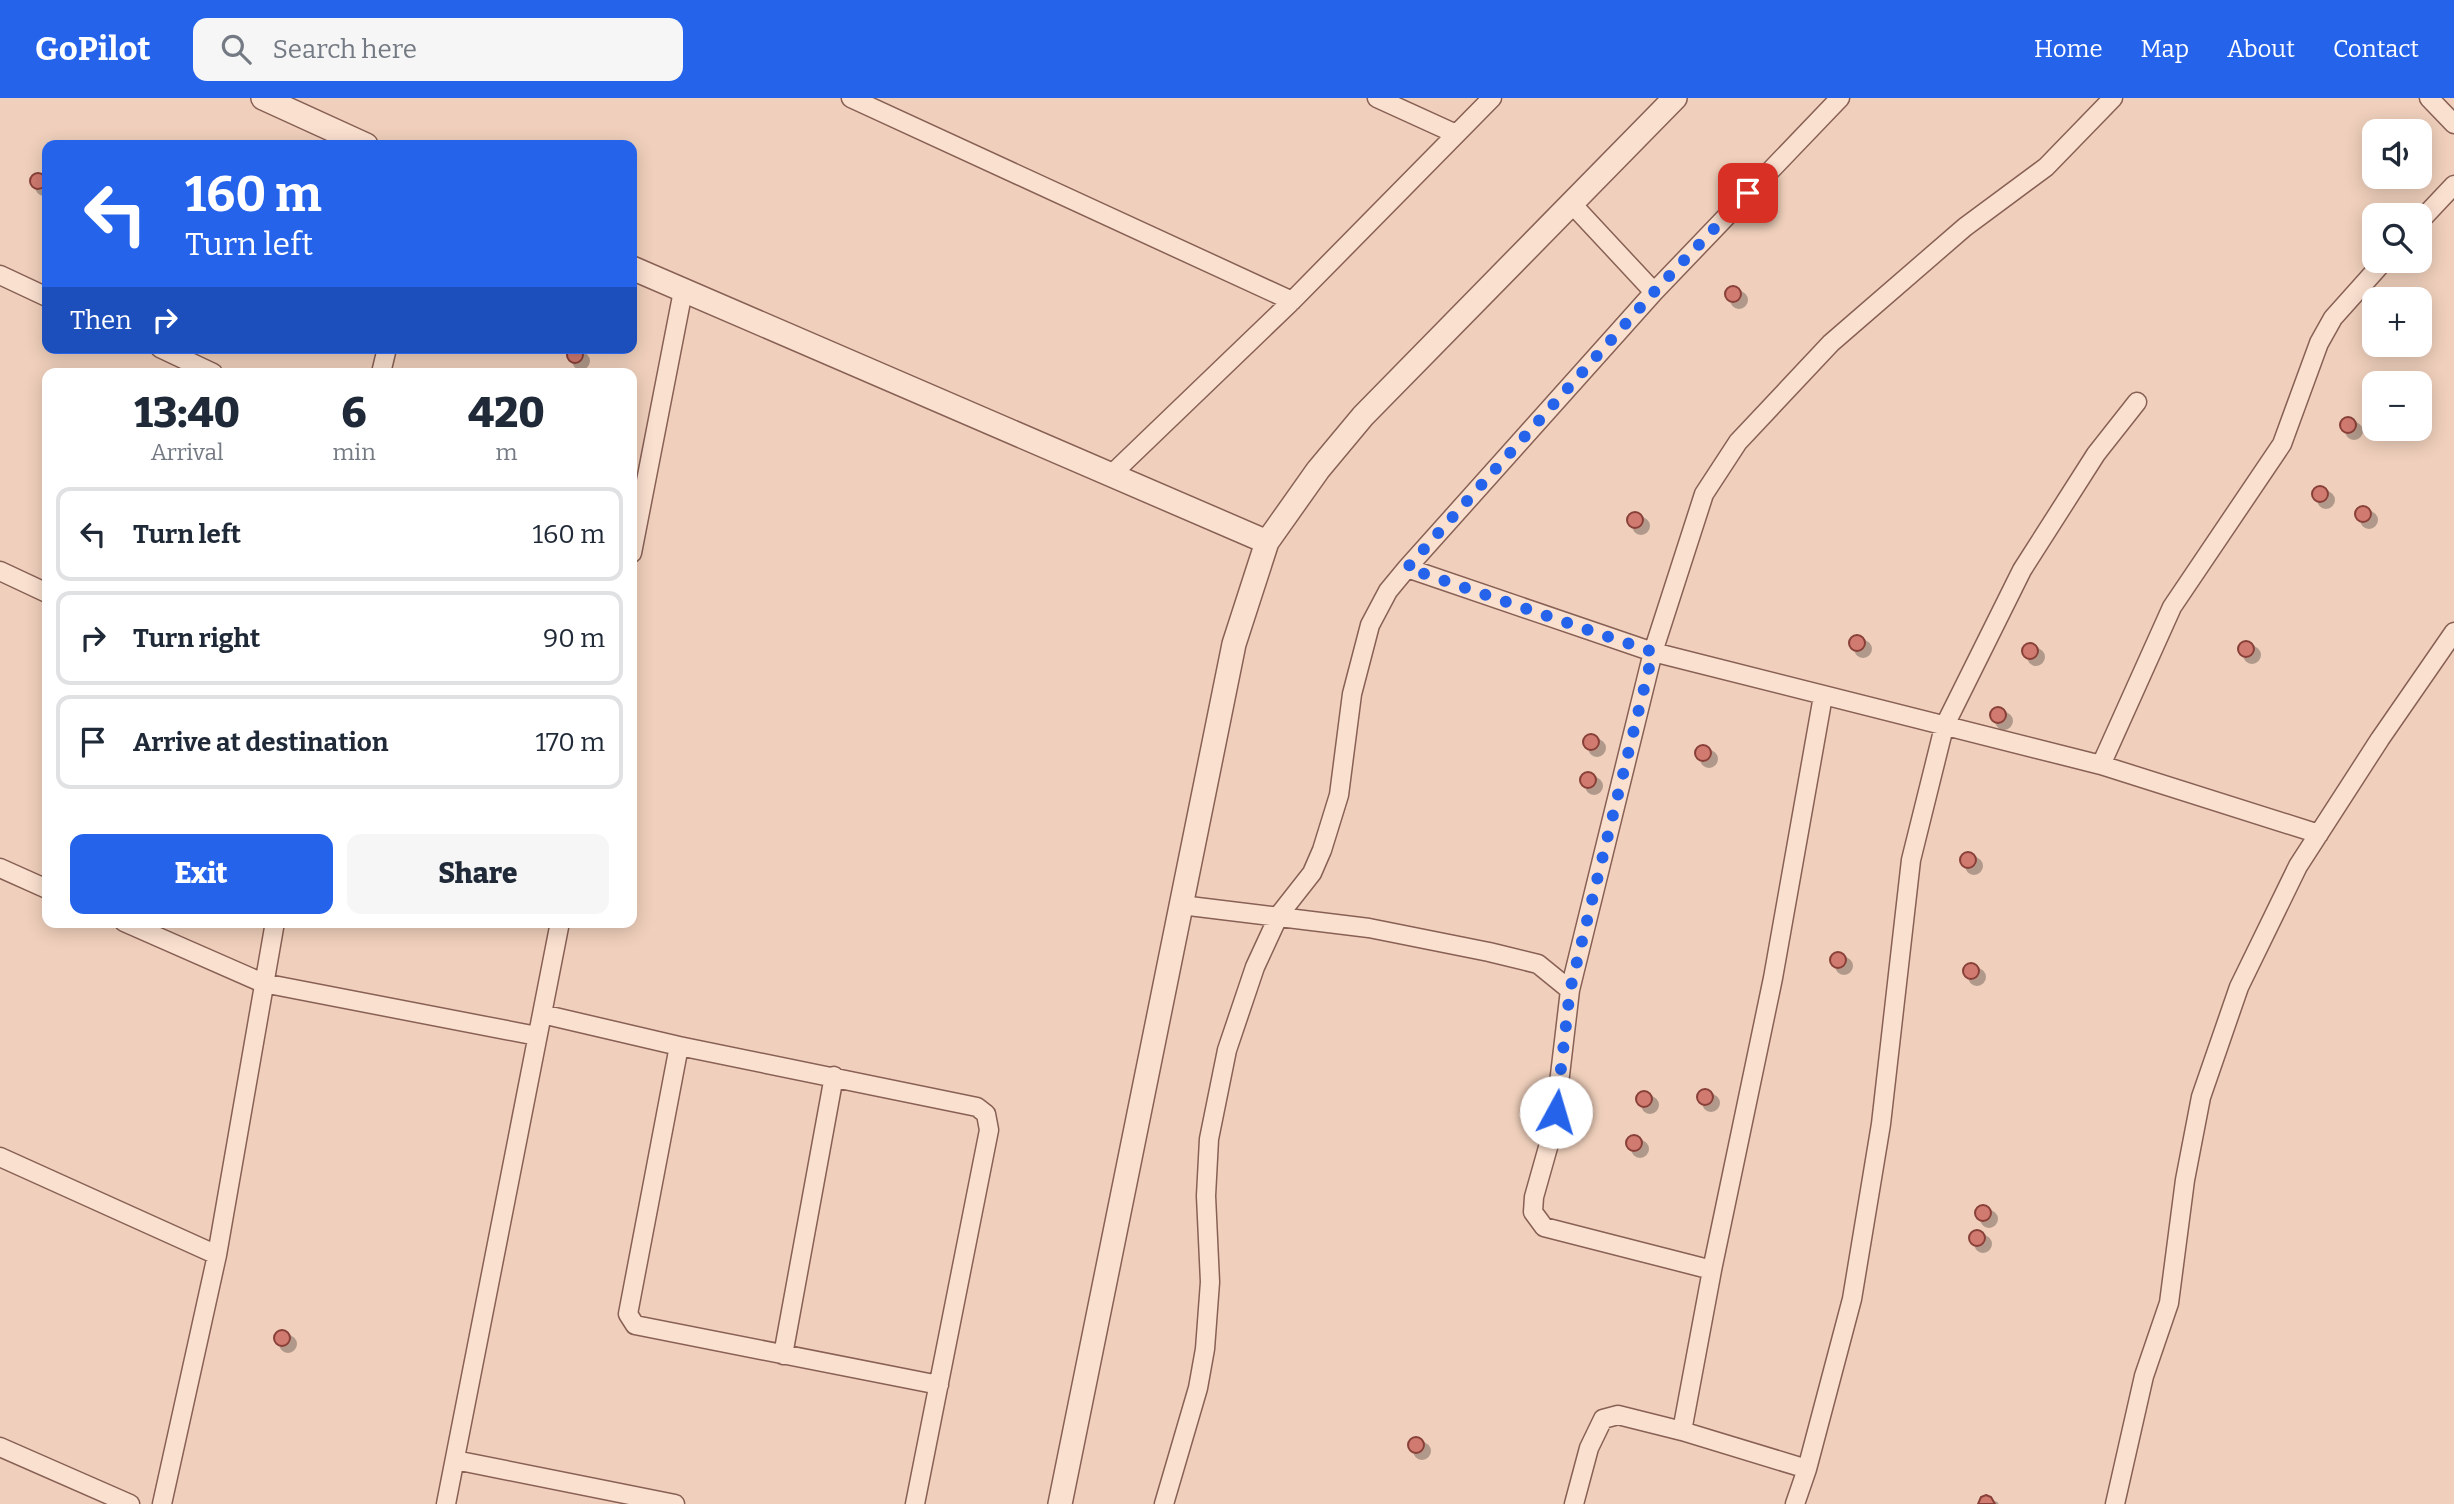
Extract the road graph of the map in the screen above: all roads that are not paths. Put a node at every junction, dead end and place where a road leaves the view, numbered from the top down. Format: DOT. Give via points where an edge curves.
graph roads {
  1 [pos="263,98"];
  2 [pos="851,98"];
  3 [pos="1377,98"];
  4 [pos="1492,98"];
  5 [pos="1675,98"];
  6 [pos="1840,98"];
  7 [pos="2113,98"];
  8 [pos="2429,98"];
  9 [pos="2454,124"];
  10 [pos="1455,134"];
  11 [pos="355,140"];
  12 [pos="2454,185"];
  13 [pos="1572,204"];
  14 [pos="2432,208"];
  15 [pos="637,270"];
  16 [pos="2373,273"];
  17 [pos="0,275"];
  18 [pos="683,291"];
  19 [pos="1654,292"];
  20 [pos="42,294"];
  21 [pos="1292,301"];
  22 [pos="173,354"];
  23 [pos="202,368"];
  24 [pos="2137,402"];
  25 [pos="1113,473"];
  26 [pos="637,527"];
  27 [pos="1267,542"];
  28 [pos="1407,568"];
  29 [pos="0,571"];
  30 [pos="42,591"];
  31 [pos="2454,632"];
  32 [pos="1653,652"];
  33 [pos="1823,696"];
  34 [pos="1944,727"];
  35 [pos="2101,765"];
  36 [pos="2319,834"];
  37 [pos="0,868"];
  38 [pos="42,887"];
  39 [pos="1181,905"];
  40 [pos="1279,915"];
  41 [pos="138,928"];
  42 [pos="274,928"];
  43 [pos="559,928"];
  44 [pos="263,983"];
  45 [pos="1570,990"];
  46 [pos="542,1014"];
  47 [pos="537,1036"];
  48 [pos="679,1046"];
  49 [pos="834,1076"];
  50 [pos="0,1157"];
  51 [pos="217,1255"];
  52 [pos="1713,1270"];
  53 [pos="783,1355"];
  54 [pos="939,1385"];
  55 [pos="1682,1431"];
  56 [pos="0,1447"];
  57 [pos="455,1460"];
  58 [pos="1807,1469"];
  59 [pos="594,1496"];
  60 [pos="130,1504"];
  61 [pos="162,1504"];
  62 [pos="446,1504"];
  63 [pos="675,1504"];
  64 [pos="915,1504"];
  65 [pos="1060,1504"];
  66 [pos="1164,1504"];
  67 [pos="1574,1504"];
  68 [pos="1796,1504"];
  69 [pos="2115,1504"];
  1 -- 11 [label="street"];
  2 -- 21 [label="street"];
  3 -- 10 [label="street"];
  4 -- 10 [label="street"];
  5 -- 13 [label="street"];
  6 -- 19 [label="street"];
  7 -- 32 [label="street" via="2046,167 1869,307 1738,442 1704,494"];
  8 -- 9 [label="street"];
  10 -- 21 [label="street"];
  12 -- 14 [label="street"];
  13 -- 19 [label="street"];
  13 -- 27 [label="street" via="1363,416"];
  15 -- 18 [label="street"];
  16 -- 35 [label="street" via="2333,318 2319,343 2282,444 2172,607"];
  17 -- 20 [label="street"];
  18 -- 25 [label="street"];
  18 -- 26 [label="street"];
  19 -- 28 [label="street"];
  21 -- 25 [label="street"];
  22 -- 23 [label="street"];
  24 -- 34 [label="street" via="2096,453 2022,570"];
  25 -- 27 [label="street"];
  27 -- 39 [label="street" via="1234,645"];
  28 -- 32 [label="street"];
  28 -- 40 [label="street" via="1370,625 1352,694 1339,795 1322,850 1312,873"];
  29 -- 30 [label="street"];
  31 -- 36 [label="street"];
  32 -- 33 [label="street"];
  32 -- 45 [label="street"];
  33 -- 34 [label="street"];
  33 -- 52 [label="street" via="1773,978"];
  34 -- 35 [label="street"];
  34 -- 58 [label="street" via="1911,860 1881,1124 1852,1299"];
  35 -- 36 [label="street"];
  36 -- 69 [label="street" via="2257,945 2201,1097 2169,1303 2144,1376"];
  37 -- 38 [label="street"];
  39 -- 40 [label="street"];
  39 -- 65 [label="street"];
  40 -- 45 [label="street" via="1368,928 1538,964"];
  40 -- 66 [label="street" via="1255,967 1227,1050 1209,1139 1210,1282 1205,1349"];
  41 -- 44 [label="street"];
  42 -- 44 [label="street"];
  43 -- 46 [label="street"];
  44 -- 47 [label="street"];
  44 -- 51 [label="street"];
  45 -- 52 [label="street" via="1554,1126 1534,1197 1537,1221 1544,1227"];
  46 -- 47 [label="street"];
  46 -- 48 [label="street"];
  47 -- 57 [label="street"];
  48 -- 49 [label="street"];
  48 -- 53 [label="street" via="629,1321"];
  49 -- 53 [label="street"];
  49 -- 54 [label="street" via="977,1107 988,1121"];
  50 -- 51 [label="street"];
  51 -- 61 [label="street"];
  52 -- 55 [label="street"];
  53 -- 54 [label="street"];
  54 -- 64 [label="street"];
  55 -- 58 [label="street"];
  55 -- 67 [label="street" via="1618,1415 1603,1419 1589,1448"];
  56 -- 60 [label="street"];
  57 -- 59 [label="street"];
  57 -- 62 [label="street"];
  58 -- 68 [label="street"];
  59 -- 63 [label="street"];
}
